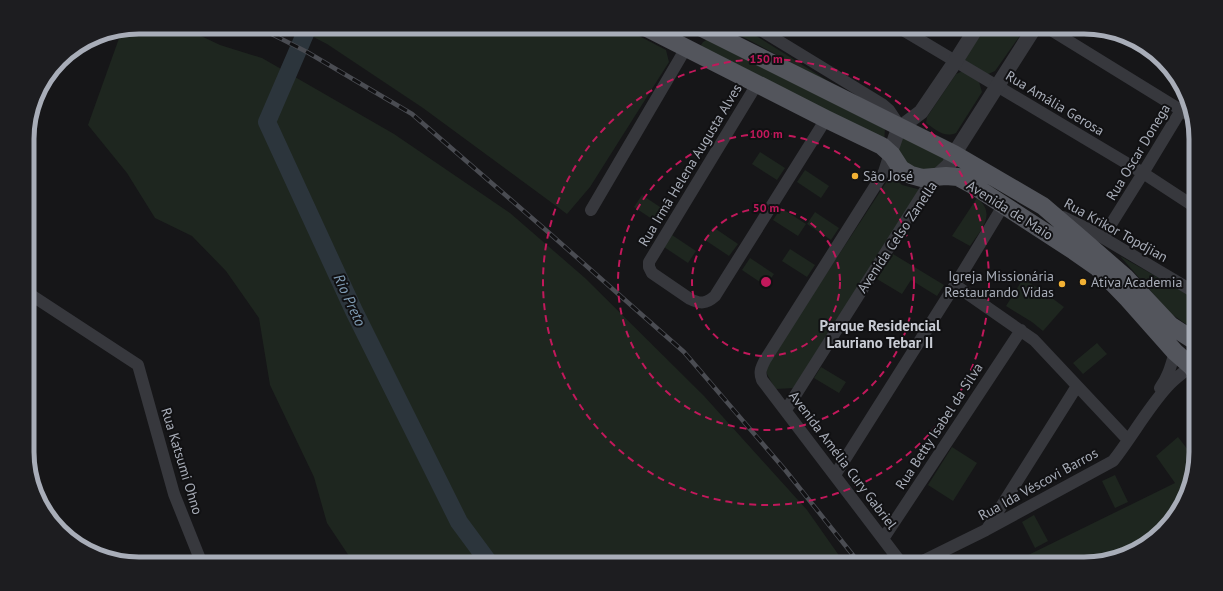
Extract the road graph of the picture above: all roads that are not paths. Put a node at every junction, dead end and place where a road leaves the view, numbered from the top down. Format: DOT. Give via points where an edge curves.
graph roads {
  1 [pos="665,34"];
  2 [pos="706,34"];
  3 [pos="714,34"];
  4 [pos="767,34"];
  5 [pos="909,34"];
  6 [pos="973,34"];
  7 [pos="1030,34"];
  8 [pos="1058,34"];
  9 [pos="677,38"];
  10 [pos="955,62"];
  11 [pos="757,84"];
  12 [pos="997,86"];
  13 [pos="1183,106"];
  14 [pos="826,119"];
  15 [pos="901,127"];
  16 [pos="890,154"];
  17 [pos="954,154"];
  18 [pos="1143,174"];
  19 [pos="936,177"];
  20 [pos="1189,203"];
  21 [pos="1003,206"];
  22 [pos="1043,206"];
  23 [pos="591,210"];
  24 [pos="1103,237"];
  25 [pos="955,285"];
  26 [pos="1189,289"];
  27 [pos="34,298"];
  28 [pos="1021,330"];
  29 [pos="1189,337"];
  30 [pos="1175,352"];
  31 [pos="1189,365"];
  32 [pos="1189,372"];
  33 [pos="1077,386"];
  34 [pos="799,388"];
  35 [pos="774,394"];
  36 [pos="1151,406"];
  37 [pos="786,410"];
  38 [pos="1128,440"];
  39 [pos="835,475"];
  40 [pos="986,530"];
  41 [pos="883,539"];
  42 [pos="199,557"];
  43 [pos="897,557"];
  44 [pos="931,557"];
  1 -- 9 [label="main road, Avenida de Maio"];
  2 -- 9 [label="main road" via="699,38"];
  3 -- 15 [label="main road, Avenida de Maio"];
  4 -- 15 [label="street" via="882,104"];
  5 -- 10 [label="street, Rua Amália Gerosa"];
  6 -- 10 [label="street"];
  7 -- 12 [label="street, Avenida Celso Zanella"];
  8 -- 13 [label="street"];
  9 -- 11 [label="main road, Avenida de Maio"];
  9 -- 23 [label="street"];
  10 -- 12 [label="street, Rua Amália Gerosa"];
  10 -- 15 [label="street" via="920,112"];
  11 -- 14 [label="main road, Avenida de Maio"];
  11 -- 14 [label="street, Rua Irmã Helena Augusta Alves" via="649,262 652,273 690,299 703,303 714,296"];
  12 -- 17 [label="street, Avenida Celso Zanella"];
  12 -- 18 [label="street, Rua Amália Gerosa"];
  13 -- 18 [label="street, Rua Oscar Donega"];
  14 -- 16 [label="main road, Avenida de Maio" via="882,146"];
  15 -- 16 [label="street"];
  15 -- 17 [label="main road, Avenida de Maio"];
  16 -- 19 [label="main road, Avenida de Maio" via="901,169 911,175 922,178"];
  16 -- 35 [label="street, Avenida Amélia Cury Gabriel" via="884,172 760,369 762,380"];
  17 -- 19 [label="street, Avenida Celso Zanella" via="949,166"];
  17 -- 22 [label="main road, Avenida de Maio"];
  18 -- 20 [label="street, Rua Amália Gerosa"];
  18 -- 24 [label="street, Rua Oscar Donega"];
  19 -- 21 [label="main road, Avenida de Maio" via="958,178"];
  19 -- 34 [label="street, Avenida Celso Zanella" via="929,184"];
  21 -- 25 [label="street"];
  21 -- 30 [label="main road, Avenida de Maio" via="1097,267"];
  22 -- 24 [label="street, Rua Krikor Topdjian"];
  22 -- 29 [label="main road, Avenida de Maio" via="1125,277 1170,325"];
  24 -- 26 [label="street, Rua Krikor Topdjian"];
  25 -- 28 [label="street"];
  25 -- 39 [label="street"];
  27 -- 42 [label="street, Rua Katsumi Ohno" via="138,366 174,494"];
  28 -- 33 [label="street" via="1034,340"];
  28 -- 41 [label="street, Rua Betty Isabel da Silva"];
  30 -- 31 [label="main road, Avenida de Maio"];
  30 -- 36 [label="street, Rua Ida Véscovi Barros" via="1171,368"];
  32 -- 36 [label="street, Rua Ida Véscovi Barros" via="1169,385"];
  33 -- 38 [label="street"];
  33 -- 40 [label="street"];
  34 -- 35 [label="street" via="785,394"];
  34 -- 37 [label="street, Avenida Celso Zanella"];
  35 -- 37 [label="street, Avenida Amélia Cury Gabriel"];
  36 -- 38 [label="street, Rua Ida Véscovi Barros"];
  37 -- 39 [label="street, Avenida Amélia Cury Gabriel"];
  38 -- 40 [label="street, Rua Ida Véscovi Barros" via="1113,460"];
  39 -- 41 [label="street, Avenida Amélia Cury Gabriel"];
  40 -- 44 [label="street, Rua Ida Véscovi Barros"];
  41 -- 43 [label="street, Avenida Amélia Cury Gabriel"];
}
